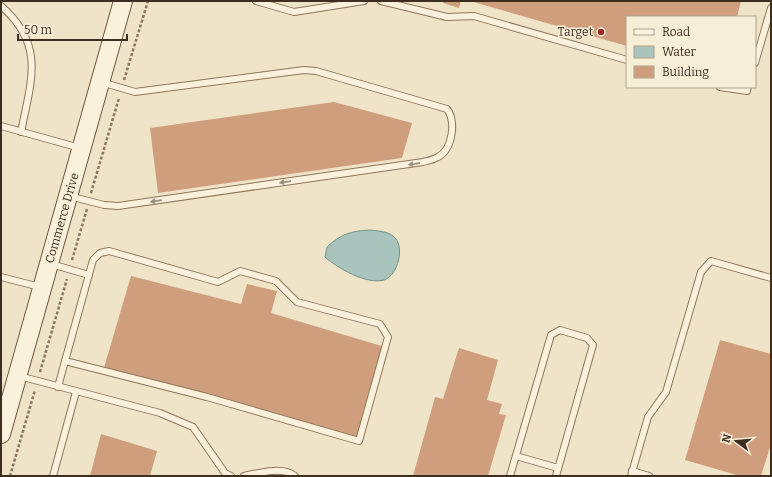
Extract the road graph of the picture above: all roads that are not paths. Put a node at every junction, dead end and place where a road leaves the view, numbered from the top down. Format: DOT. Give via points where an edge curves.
graph roads {
  1 [pos="122,1"];
  2 [pos="256,1"];
  3 [pos="364,1"];
  4 [pos="381,1"];
  5 [pos="346,2"];
  6 [pos="1,6"];
  7 [pos="771,8"];
  8 [pos="626,60"];
  9 [pos="756,60"];
  10 [pos="100,82"];
  11 [pos="727,88"];
  12 [pos="748,88"];
  13 [pos="1,126"];
  14 [pos="21,132"];
  15 [pos="81,149"];
  16 [pos="68,195"];
  17 [pos="49,264"];
  18 [pos="89,275"];
  19 [pos="1,277"];
  20 [pos="771,278"];
  21 [pos="42,288"];
  22 [pos="65,361"];
  23 [pos="18,375"];
  24 [pos="58,387"];
  25 [pos="76,392"];
  26 [pos="1,434"];
  27 [pos="516,456"];
  28 [pos="558,468"];
  29 [pos="632,474"];
  30 [pos="53,476"];
  31 [pos="231,476"];
  32 [pos="244,476"];
  33 [pos="296,476"];
  34 [pos="510,476"];
  35 [pos="556,476"];
  36 [pos="649,476"];
  1 -- 10 [label="street, Commerce Drive"];
  2 -- 5 [label="lane" via="294,12"];
  3 -- 5 [label="lane"];
  4 -- 8 [label="lane" via="447,17 474,16"];
  6 -- 14 [label="lane" via="22,29 30,44 32,77"];
  7 -- 9 [label="lane"];
  10 -- 15 [label="street, Commerce Drive"];
  10 -- 16 [label="lane, one-way" via="135,92 304,70 316,71 447,109 452,115 453,124 447,147 439,157 423,162 118,206 104,205"];
  11 -- 12 [label="lane" via="747,91"];
  13 -- 14 [label="lane"];
  14 -- 15 [label="lane"];
  15 -- 16 [label="street, Commerce Drive"];
  16 -- 17 [label="street, Commerce Drive"];
  17 -- 18 [label="lane"];
  17 -- 21 [label="street, Commerce Drive"];
  18 -- 22 [label="lane"];
  18 -- 22 [label="lane" via="93,260 100,253 109,251 218,282 240,271 276,281 297,302 380,324 388,337 359,441 207,397"];
  19 -- 21 [label="lane"];
  20 -- 29 [label="lane" via="711,261 701,272 666,392 648,417"];
  21 -- 23 [label="street, Commerce Drive"];
  22 -- 24 [label="lane"];
  23 -- 24 [label="lane"];
  23 -- 26 [label="street, Commerce Drive"];
  24 -- 25 [label="lane"];
  25 -- 30 [label="lane"];
  25 -- 31 [label="lane" via="160,414 193,426 225,473"];
  27 -- 28 [label="lane"];
  27 -- 28 [label="lane" via="551,335 560,330 587,338 593,345"];
  27 -- 34 [label="lane"];
  28 -- 35 [label="lane"];
  29 -- 36 [label="lane"];
  32 -- 33 [label="lane" via="259,472 283,471"];
}
